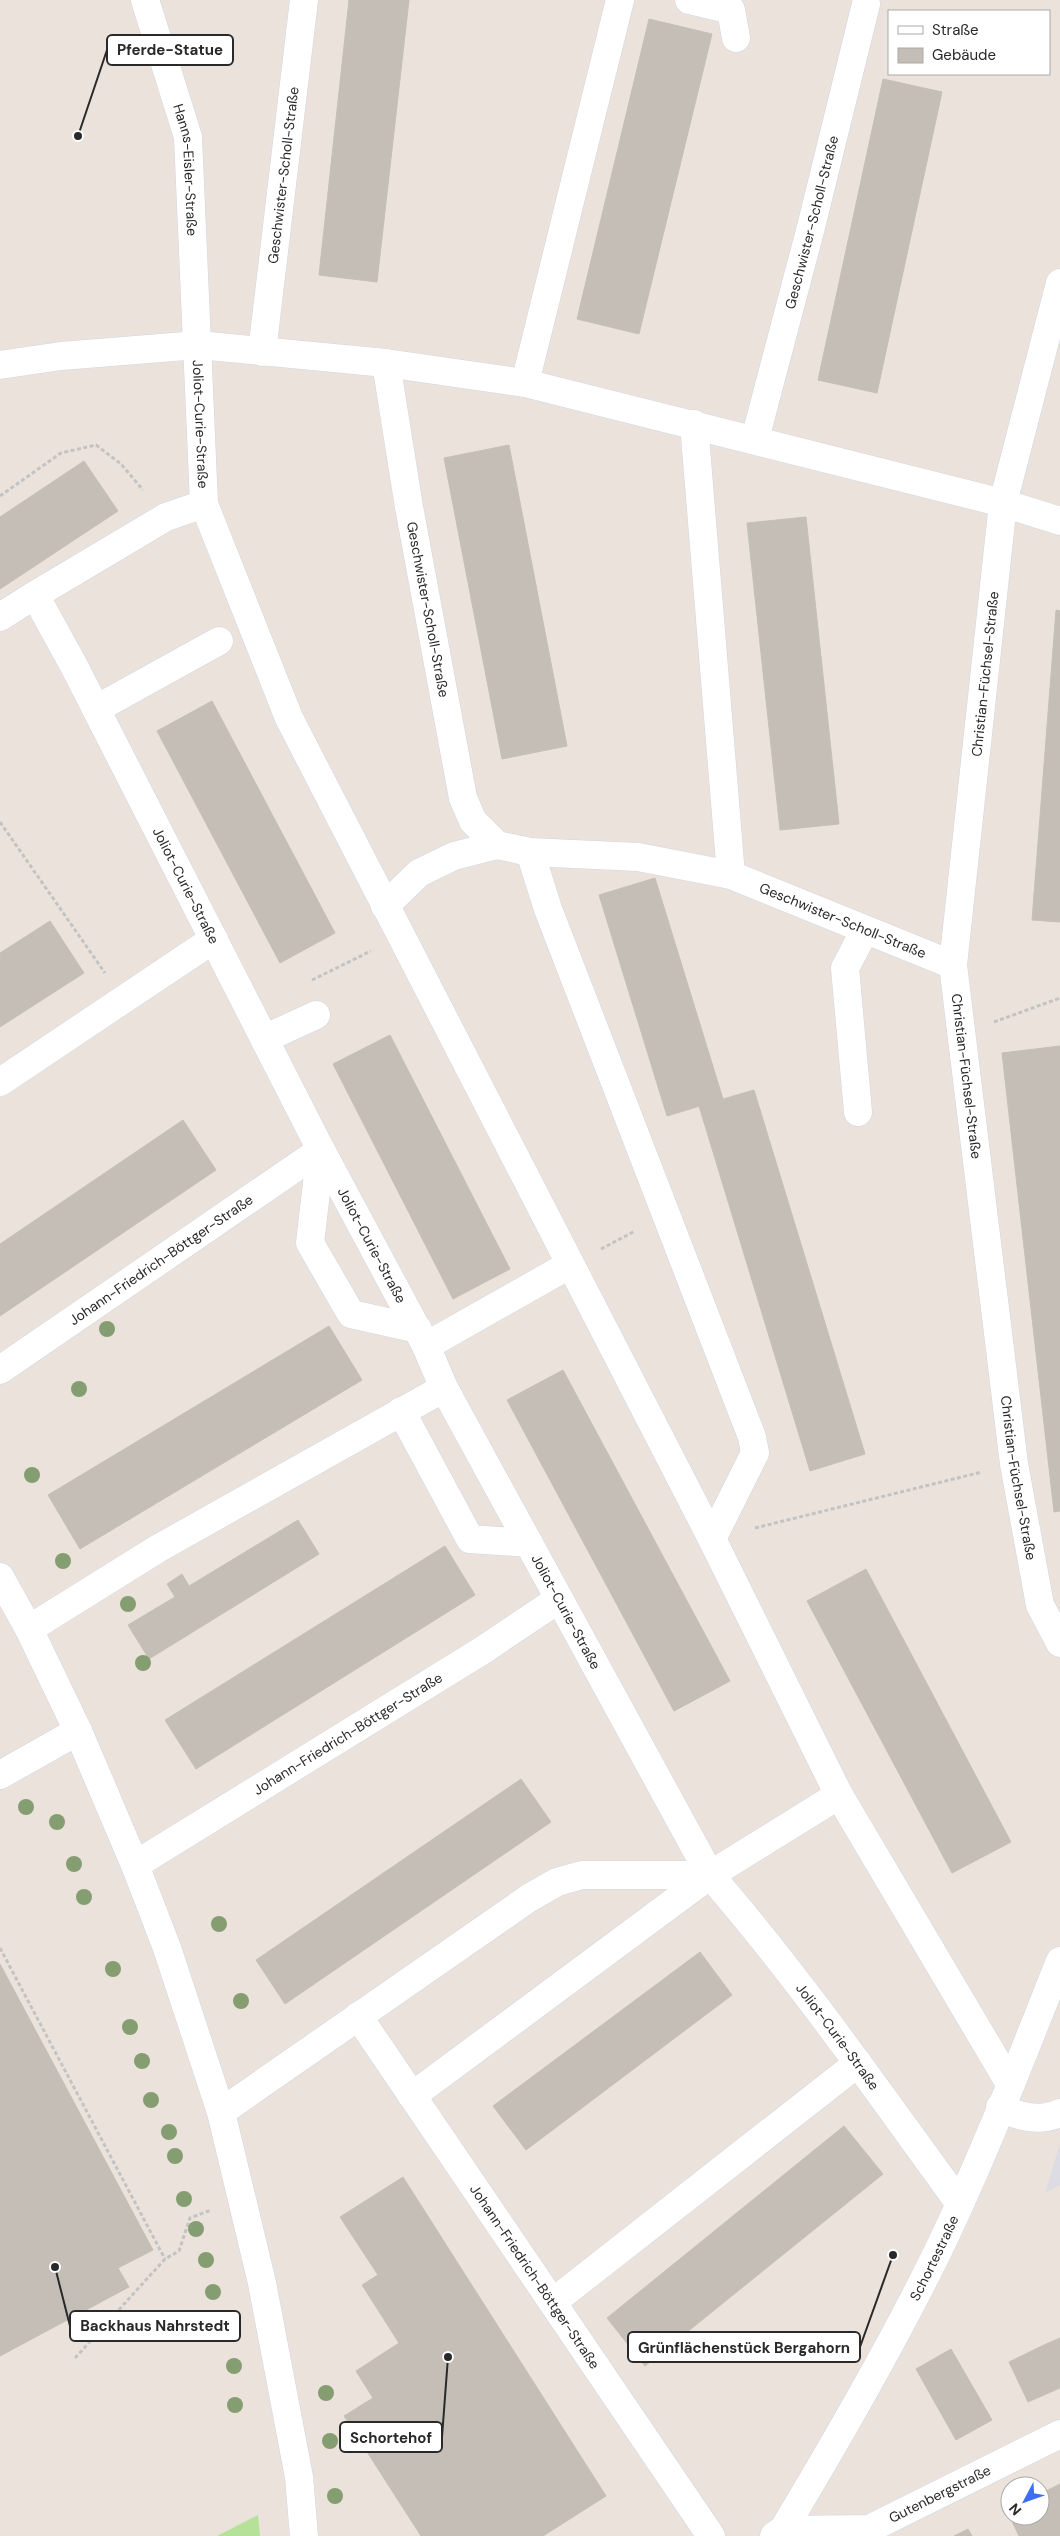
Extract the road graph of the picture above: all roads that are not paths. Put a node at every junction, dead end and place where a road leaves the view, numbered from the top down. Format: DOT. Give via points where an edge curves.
graph roads {
  1 [pos="145,0"];
  2 [pos="304,0"];
  3 [pos="620,0"];
  4 [pos="689,0"];
  5 [pos="866,4"];
  6 [pos="736,38"];
  7 [pos="1060,283"];
  8 [pos="198,345"];
  9 [pos="262,352"];
  10 [pos="386,362"];
  11 [pos="0,365"];
  12 [pos="525,383"];
  13 [pos="694,424"];
  14 [pos="755,440"];
  15 [pos="1004,503"];
  16 [pos="204,504"];
  17 [pos="1060,521"];
  18 [pos="35,595"];
  19 [pos="0,617"];
  20 [pos="219,641"];
  21 [pos="96,709"];
  22 [pos="497,844"];
  23 [pos="530,852"];
  24 [pos="731,875"];
  25 [pos="385,906"];
  26 [pos="865,930"];
  27 [pos="214,938"];
  28 [pos="953,965"];
  29 [pos="316,1015"];
  30 [pos="266,1038"];
  31 [pos="0,1082"];
  32 [pos="858,1112"];
  33 [pos="321,1150"];
  34 [pos="569,1265"];
  35 [pos="422,1337"];
  36 [pos="0,1370"];
  37 [pos="444,1388"];
  38 [pos="401,1411"];
  39 [pos="712,1539"];
  40 [pos="529,1543"];
  41 [pos="0,1577"];
  42 [pos="559,1599"];
  43 [pos="29,1629"];
  44 [pos="1060,1643"];
  45 [pos="78,1731"];
  46 [pos="0,1775"];
  47 [pos="839,1795"];
  48 [pos="135,1865"];
  49 [pos="710,1875"];
  50 [pos="1060,1961"];
  51 [pos="358,2016"];
  52 [pos="858,2063"];
  53 [pos="412,2096"];
  54 [pos="1005,2096"];
  55 [pos="221,2112"];
  56 [pos="1060,2113"];
  57 [pos="960,2204"];
  58 [pos="553,2302"];
  59 [pos="1060,2434"];
  60 [pos="782,2534"];
  61 [pos="304,2536"];
  62 [pos="711,2536"];
  1 -- 8 [label="street, Hanns-Eisler-Straße" via="188,137"];
  2 -- 9 [label="street, Geschwister-Scholl-Straße"];
  3 -- 12 [label="street"];
  4 -- 6 [label="street" via="731,10"];
  5 -- 14 [label="street, Geschwister-Scholl-Straße"];
  7 -- 15 [label="street"];
  8 -- 9 [label="street"];
  8 -- 11 [label="street" via="61,356"];
  8 -- 16 [label="street, Joliot-Curie-Straße"];
  9 -- 10 [label="street"];
  10 -- 12 [label="street"];
  10 -- 22 [label="street, Geschwister-Scholl-Straße" via="409,507 463,798 473,821"];
  12 -- 13 [label="street"];
  13 -- 14 [label="street"];
  13 -- 24 [label="street"];
  14 -- 15 [label="street"];
  15 -- 17 [label="street"];
  15 -- 28 [label="street, Christian-Füchsel-Straße"];
  16 -- 18 [label="street, Joliot-Curie-Straße" via="166,518"];
  16 -- 25 [label="street, Joliot-Curie-Straße" via="290,718"];
  18 -- 19 [label="street"];
  18 -- 21 [label="street, Joliot-Curie-Straße"];
  20 -- 21 [label="street"];
  21 -- 27 [label="street, Joliot-Curie-Straße"];
  22 -- 23 [label="street, Geschwister-Scholl-Straße"];
  22 -- 25 [label="street, Geschwister-Scholl-Straße" via="454,856 419,873"];
  23 -- 24 [label="street, Geschwister-Scholl-Straße" via="638,857"];
  23 -- 39 [label="street" via="548,909 752,1437 755,1453"];
  24 -- 26 [label="street, Geschwister-Scholl-Straße"];
  25 -- 34 [label="street, Joliot-Curie-Straße"];
  26 -- 28 [label="street, Geschwister-Scholl-Straße"];
  26 -- 32 [label="street" via="845,968"];
  27 -- 30 [label="street, Joliot-Curie-Straße"];
  27 -- 31 [label="street"];
  28 -- 44 [label="street, Christian-Füchsel-Straße" via="1014,1464 1040,1604"];
  29 -- 30 [label="street"];
  30 -- 33 [label="street, Joliot-Curie-Straße"];
  33 -- 35 [label="street, Joliot-Curie-Straße"];
  33 -- 35 [label="street" via="310,1243 351,1314"];
  33 -- 36 [label="street, Johann-Friedrich-Böttger-Straße"];
  34 -- 35 [label="street"];
  34 -- 39 [label="street, Joliot-Curie-Straße"];
  35 -- 37 [label="street, Joliot-Curie-Straße"];
  37 -- 38 [label="street"];
  37 -- 40 [label="street, Joliot-Curie-Straße"];
  38 -- 40 [label="street" via="470,1539"];
  38 -- 43 [label="street" via="159,1548"];
  39 -- 47 [label="street, Joliot-Curie-Straße"];
  40 -- 42 [label="street, Joliot-Curie-Straße"];
  41 -- 43 [label="street"];
  42 -- 48 [label="street, Johann-Friedrich-Böttger-Straße" via="483,1650"];
  42 -- 49 [label="street, Joliot-Curie-Straße"];
  43 -- 45 [label="street"];
  45 -- 46 [label="street"];
  45 -- 48 [label="street"];
  47 -- 49 [label="street"];
  47 -- 54 [label="street, Joliot-Curie-Straße"];
  48 -- 55 [label="street" via="167,1948"];
  49 -- 51 [label="street" via="582,1875 557,1882"];
  49 -- 52 [label="street, Joliot-Curie-Straße" via="744,1914"];
  49 -- 53 [label="street"];
  50 -- 54 [label="street, Schortestraße"];
  51 -- 53 [label="street, Johann-Friedrich-Böttger-Straße"];
  51 -- 55 [label="street"];
  52 -- 57 [label="street, Joliot-Curie-Straße"];
  52 -- 58 [label="street"];
  53 -- 58 [label="street, Johann-Friedrich-Böttger-Straße"];
  54 -- 56 [label="street" via="1015,2116 1051,2118"];
  54 -- 57 [label="street, Schortestraße"];
  55 -- 61 [label="street" via="262,2282 299,2476"];
  57 -- 60 [label="street, Schortestraße" via="832,2447"];
  58 -- 62 [label="street, Johann-Friedrich-Böttger-Straße"];
  59 -- 60 [label="street, Gutenbergstraße" via="870,2529"];
}
